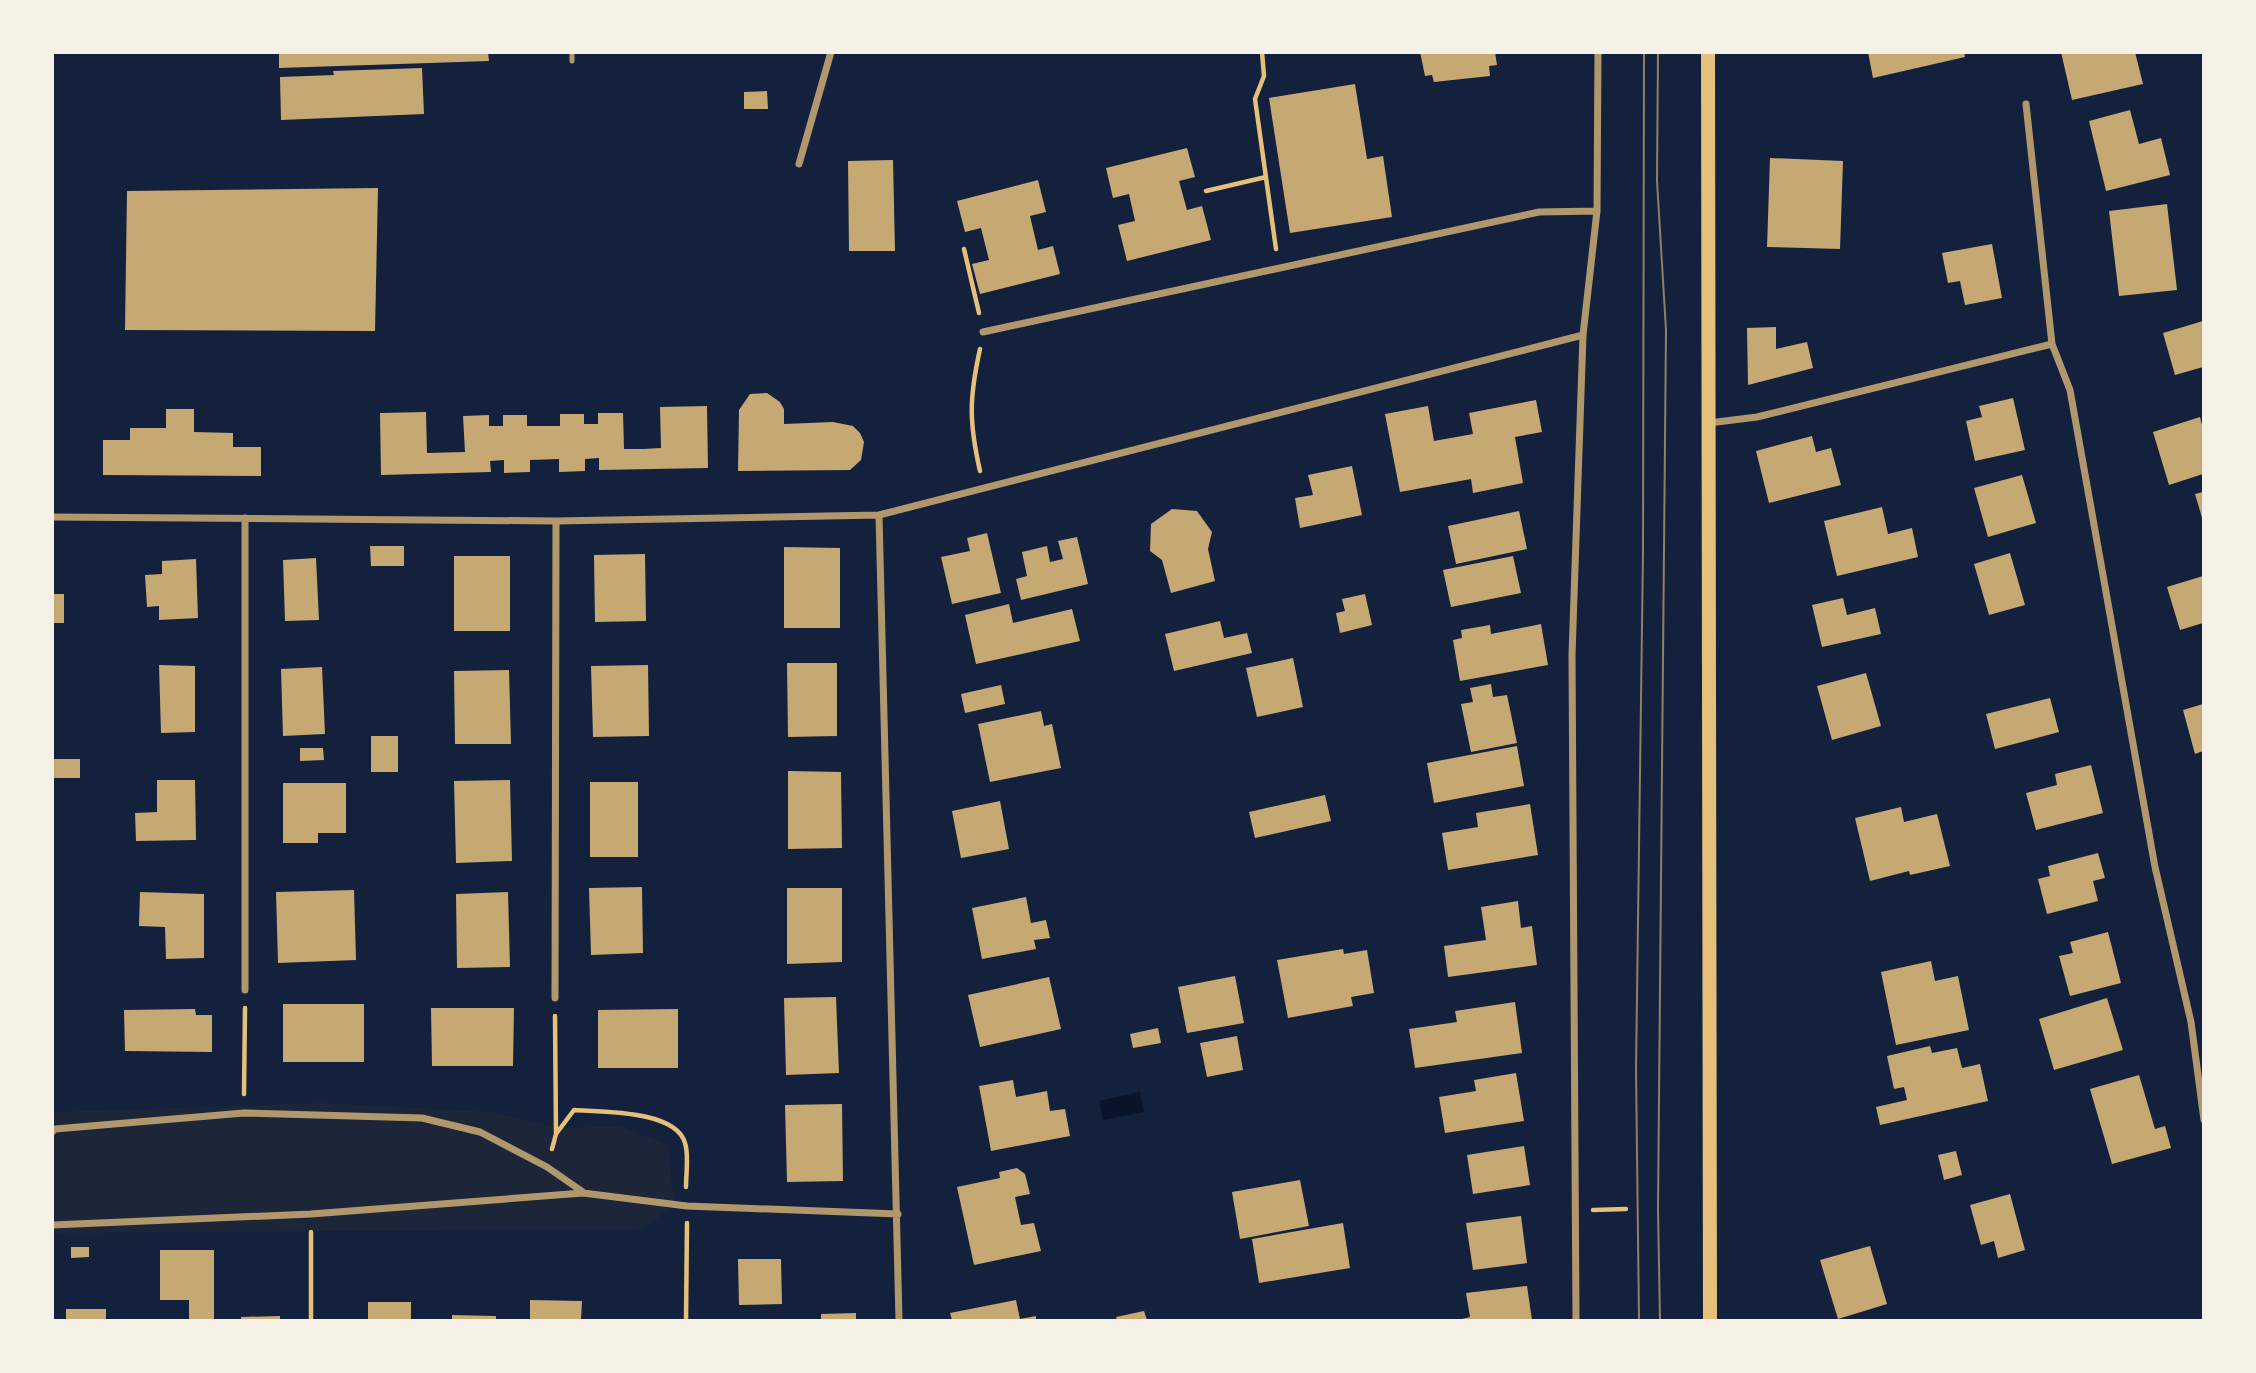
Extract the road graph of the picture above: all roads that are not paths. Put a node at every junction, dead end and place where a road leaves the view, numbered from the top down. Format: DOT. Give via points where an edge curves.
graph roads {
  1 [pos="572,52"];
  2 [pos="831,52"];
  3 [pos="1598,52"];
  4 [pos="1708,52"];
  5 [pos="572,61"];
  6 [pos="2026,104"];
  7 [pos="799,164"];
  8 [pos="1597,211"];
  9 [pos="983,332"];
  10 [pos="1583,335"];
  11 [pos="2052,344"];
  12 [pos="1709,423"];
  13 [pos="879,515"];
  14 [pos="52,517"];
  15 [pos="245,518"];
  16 [pos="556,521"];
  17 [pos="245,990"];
  18 [pos="555,998"];
  19 [pos="2203,1120"];
  20 [pos="53,1130"];
  21 [pos="583,1193"];
  22 [pos="898,1214"];
  23 [pos="52,1225"];
  24 [pos="899,1321"];
  25 [pos="1576,1321"];
  26 [pos="1710,1321"];
  1 -- 5 [label="lane"];
  2 -- 7 [label="street"];
  3 -- 8 [label="street"];
  4 -- 12 [label="main road"];
  6 -- 11 [label="street"];
  8 -- 9 [label="street" via="1539,212"];
  8 -- 10 [label="street"];
  10 -- 13 [label="street"];
  10 -- 25 [label="street" via="1572,655"];
  11 -- 12 [label="street" via="1757,417"];
  11 -- 19 [label="street" via="2070,390 2155,867 2191,1022"];
  12 -- 26 [label="main road"];
  13 -- 16 [label="street"];
  13 -- 22 [label="street"];
  14 -- 15 [label="street"];
  15 -- 16 [label="street"];
  15 -- 17 [label="street"];
  16 -- 18 [label="street"];
  20 -- 21 [label="street" via="244,1114 422,1118 480,1132 547,1167"];
  21 -- 22 [label="street" via="687,1206"];
  21 -- 23 [label="street" via="311,1214"];
  22 -- 24 [label="street"];
}
